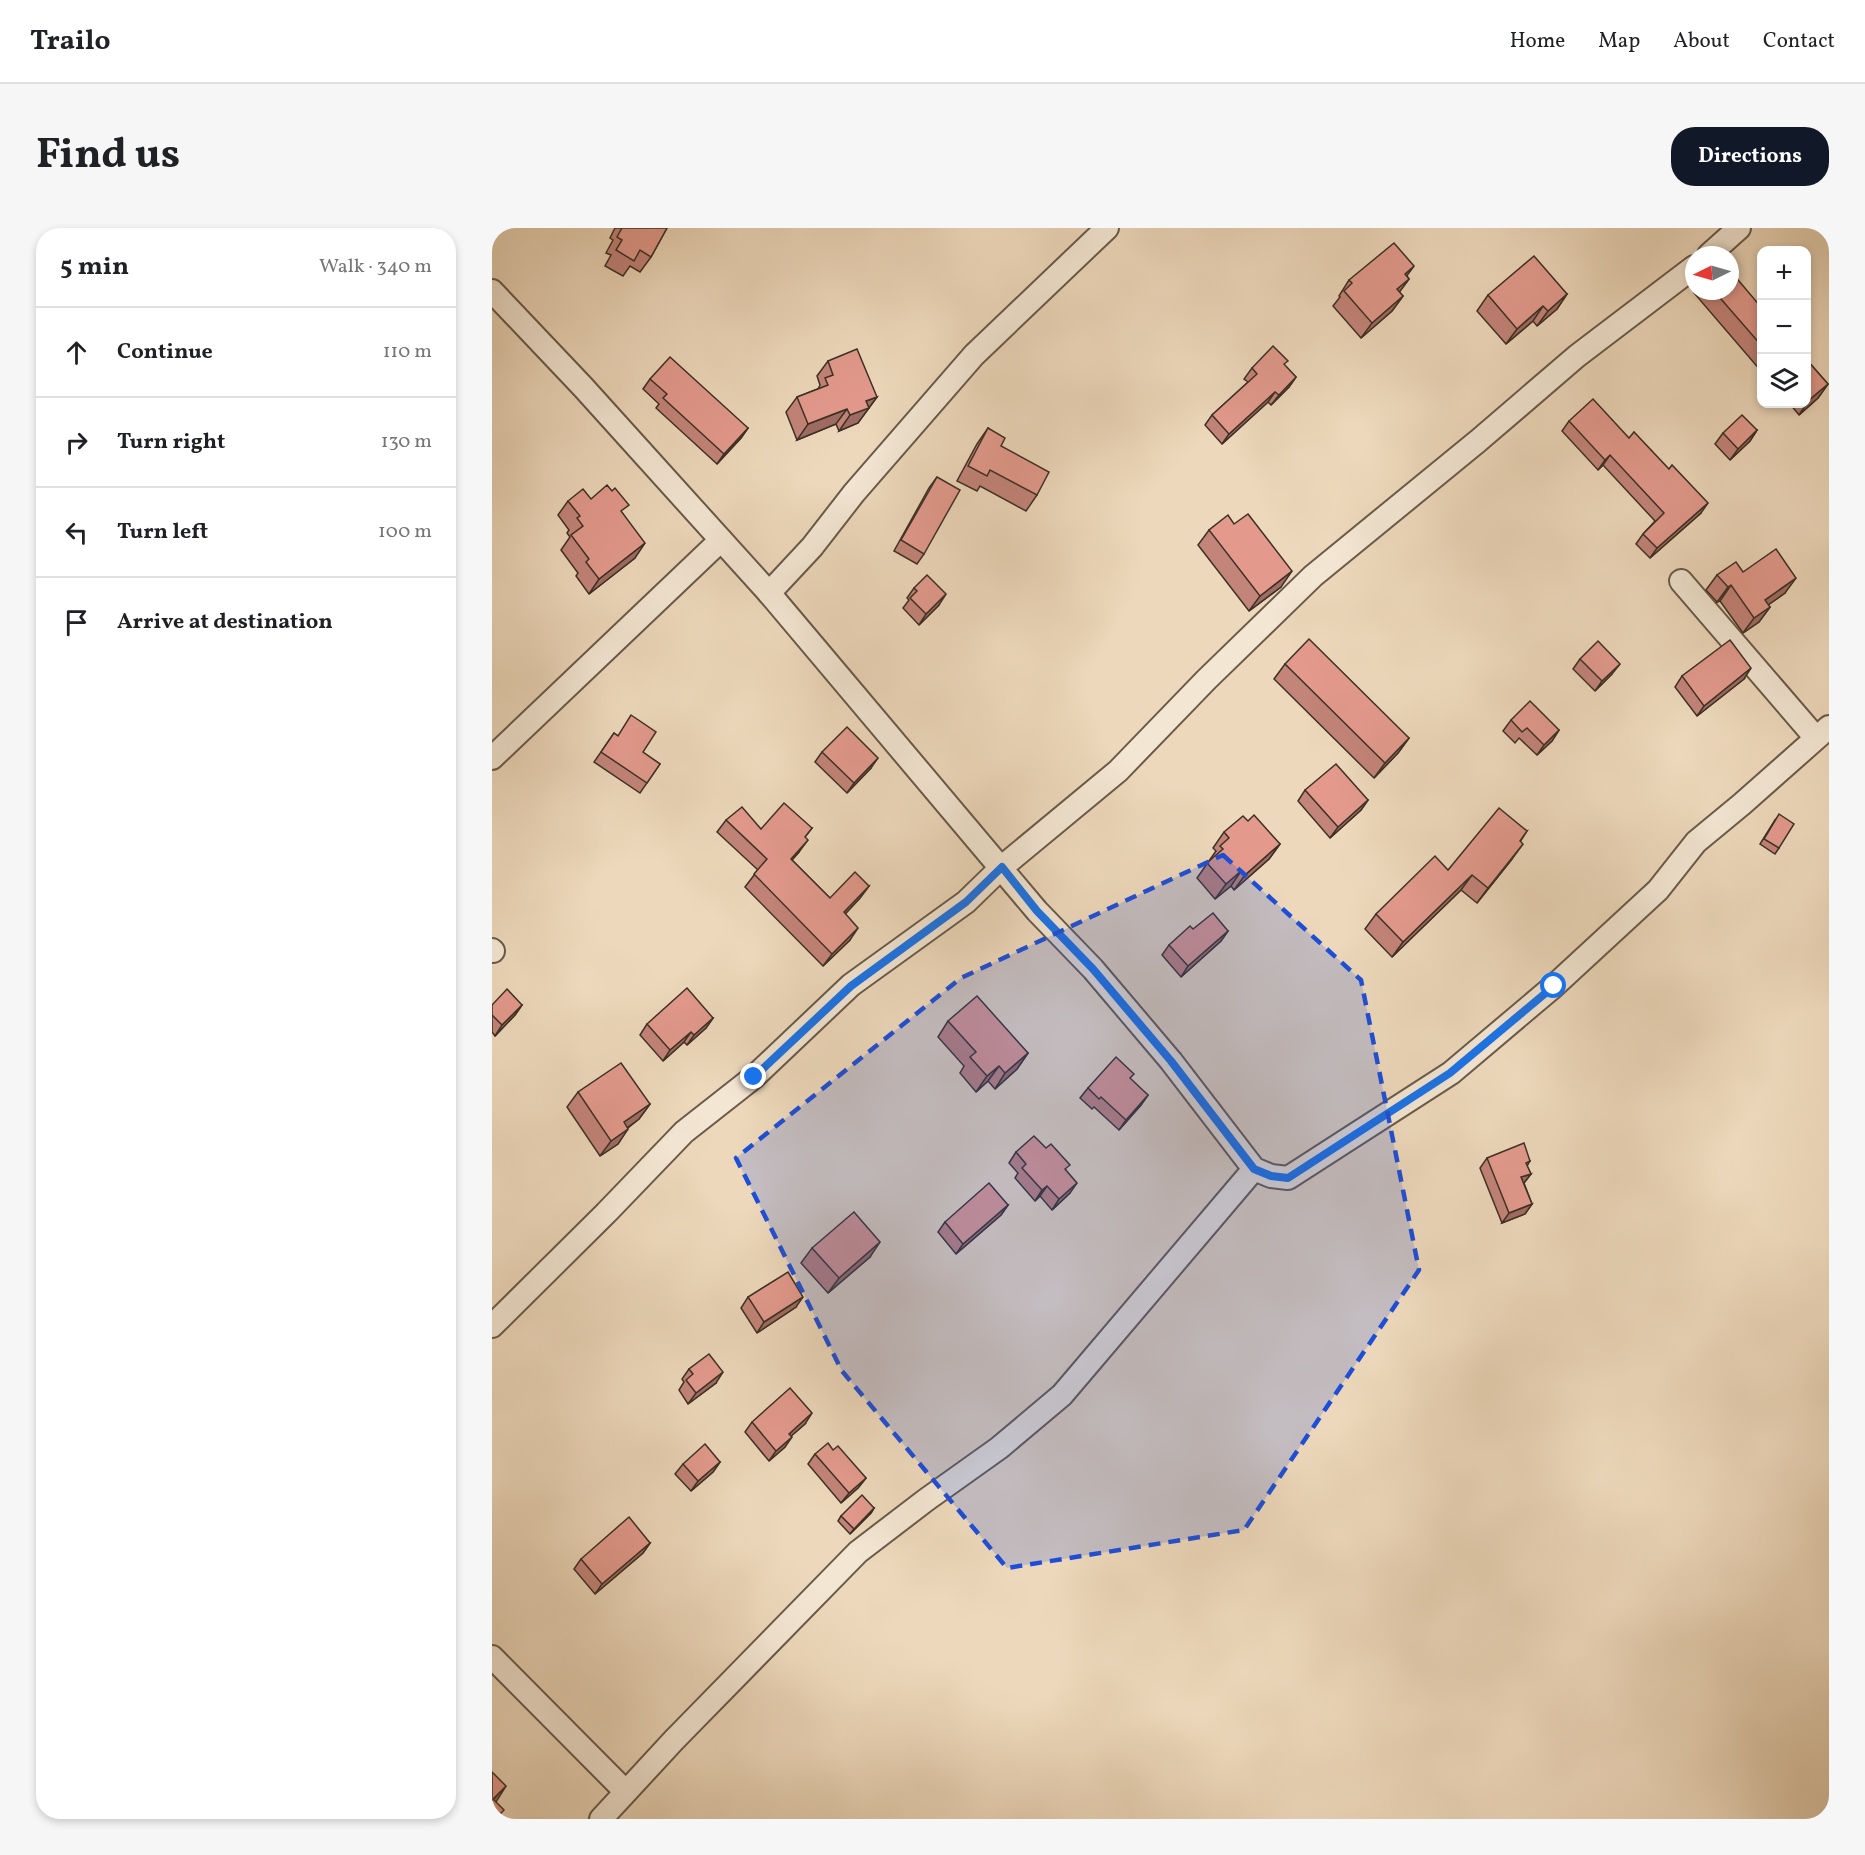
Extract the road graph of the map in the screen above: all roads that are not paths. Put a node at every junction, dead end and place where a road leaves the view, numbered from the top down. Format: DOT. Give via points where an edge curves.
graph roads {
  1 [pos="1107,228"];
  2 [pos="1739,228"];
  3 [pos="1719,246"];
  4 [pos="1685,274"];
  5 [pos="492,291"];
  6 [pos="721,540"];
  7 [pos="1681,582"];
  8 [pos="769,593"];
  9 [pos="1823,733"];
  10 [pos="492,758"];
  11 [pos="1002,867"];
  12 [pos="1254,1169"];
  13 [pos="492,1326"];
  14 [pos="492,1657"];
  15 [pos="625,1791"];
  16 [pos="601,1819"];
  1 -- 8 [label="street" via="974,355"];
  2 -- 3 [label="street"];
  4 -- 11 [label="street" via="1577,356 1313,576 1118,771"];
  5 -- 6 [label="street"];
  6 -- 8 [label="street"];
  6 -- 10 [label="street"];
  7 -- 9 [label="street"];
  8 -- 11 [label="street"];
  9 -- 12 [label="street" via="1696,842 1658,890 1562,978 1450,1073 1288,1178"];
  11 -- 12 [label="street" via="1171,1061"];
  11 -- 13 [label="street" via="966,902 851,986 754,1077 684,1132"];
  12 -- 15 [label="street" via="1062,1395 999,1448 858,1552"];
  14 -- 15 [label="street"];
  15 -- 16 [label="street"];
}
